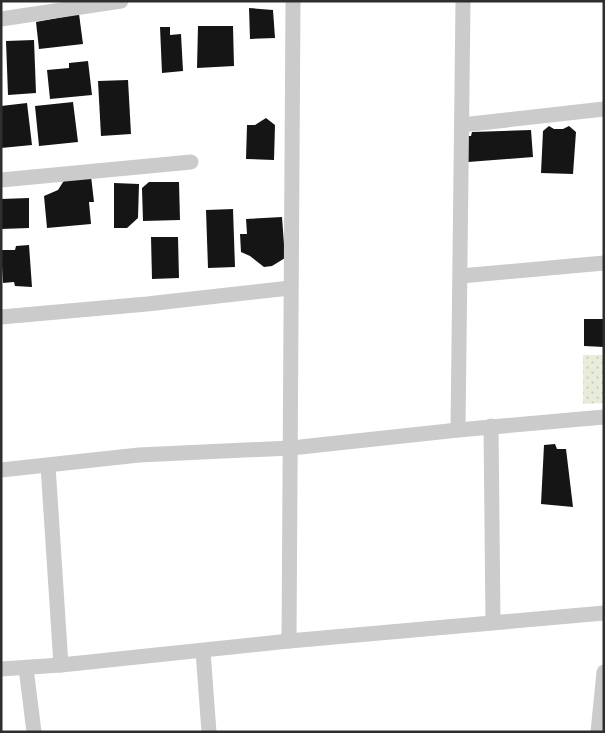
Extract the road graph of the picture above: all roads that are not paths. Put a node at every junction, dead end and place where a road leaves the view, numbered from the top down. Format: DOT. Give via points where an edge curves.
graph roads {
  1 [pos="121,1"];
  2 [pos="293,1"];
  3 [pos="463,1"];
  4 [pos="97,3"];
  5 [pos="1,19"];
  6 [pos="604,108"];
  7 [pos="462,126"];
  8 [pos="191,162"];
  9 [pos="1,180"];
  10 [pos="604,262"];
  11 [pos="461,276"];
  12 [pos="290,288"];
  13 [pos="1,317"];
  14 [pos="604,417"];
  15 [pos="491,426"];
  16 [pos="458,430"];
  17 [pos="291,448"];
  18 [pos="48,466"];
  19 [pos="1,470"];
  20 [pos="604,613"];
  21 [pos="493,622"];
  22 [pos="289,641"];
  23 [pos="203,651"];
  24 [pos="61,665"];
  25 [pos="26,668"];
  26 [pos="1,669"];
  27 [pos="604,672"];
  28 [pos="34,732"];
  29 [pos="209,732"];
  30 [pos="598,732"];
  1 -- 4 [label="street"];
  2 -- 12 [label="street"];
  3 -- 7 [label="street"];
  4 -- 5 [label="street"];
  6 -- 7 [label="street"];
  7 -- 11 [label="street"];
  8 -- 9 [label="street"];
  10 -- 11 [label="street"];
  11 -- 16 [label="street"];
  12 -- 13 [label="street"];
  12 -- 17 [label="street"];
  14 -- 15 [label="street"];
  15 -- 16 [label="street"];
  15 -- 21 [label="street"];
  16 -- 17 [label="street"];
  17 -- 18 [label="street" via="139,455"];
  17 -- 22 [label="street"];
  18 -- 19 [label="street"];
  18 -- 24 [label="street"];
  20 -- 21 [label="street"];
  21 -- 22 [label="street"];
  22 -- 23 [label="street"];
  23 -- 24 [label="street"];
  23 -- 29 [label="street"];
  24 -- 25 [label="street"];
  25 -- 26 [label="street"];
  25 -- 28 [label="street"];
  27 -- 30 [label="street"];
}
